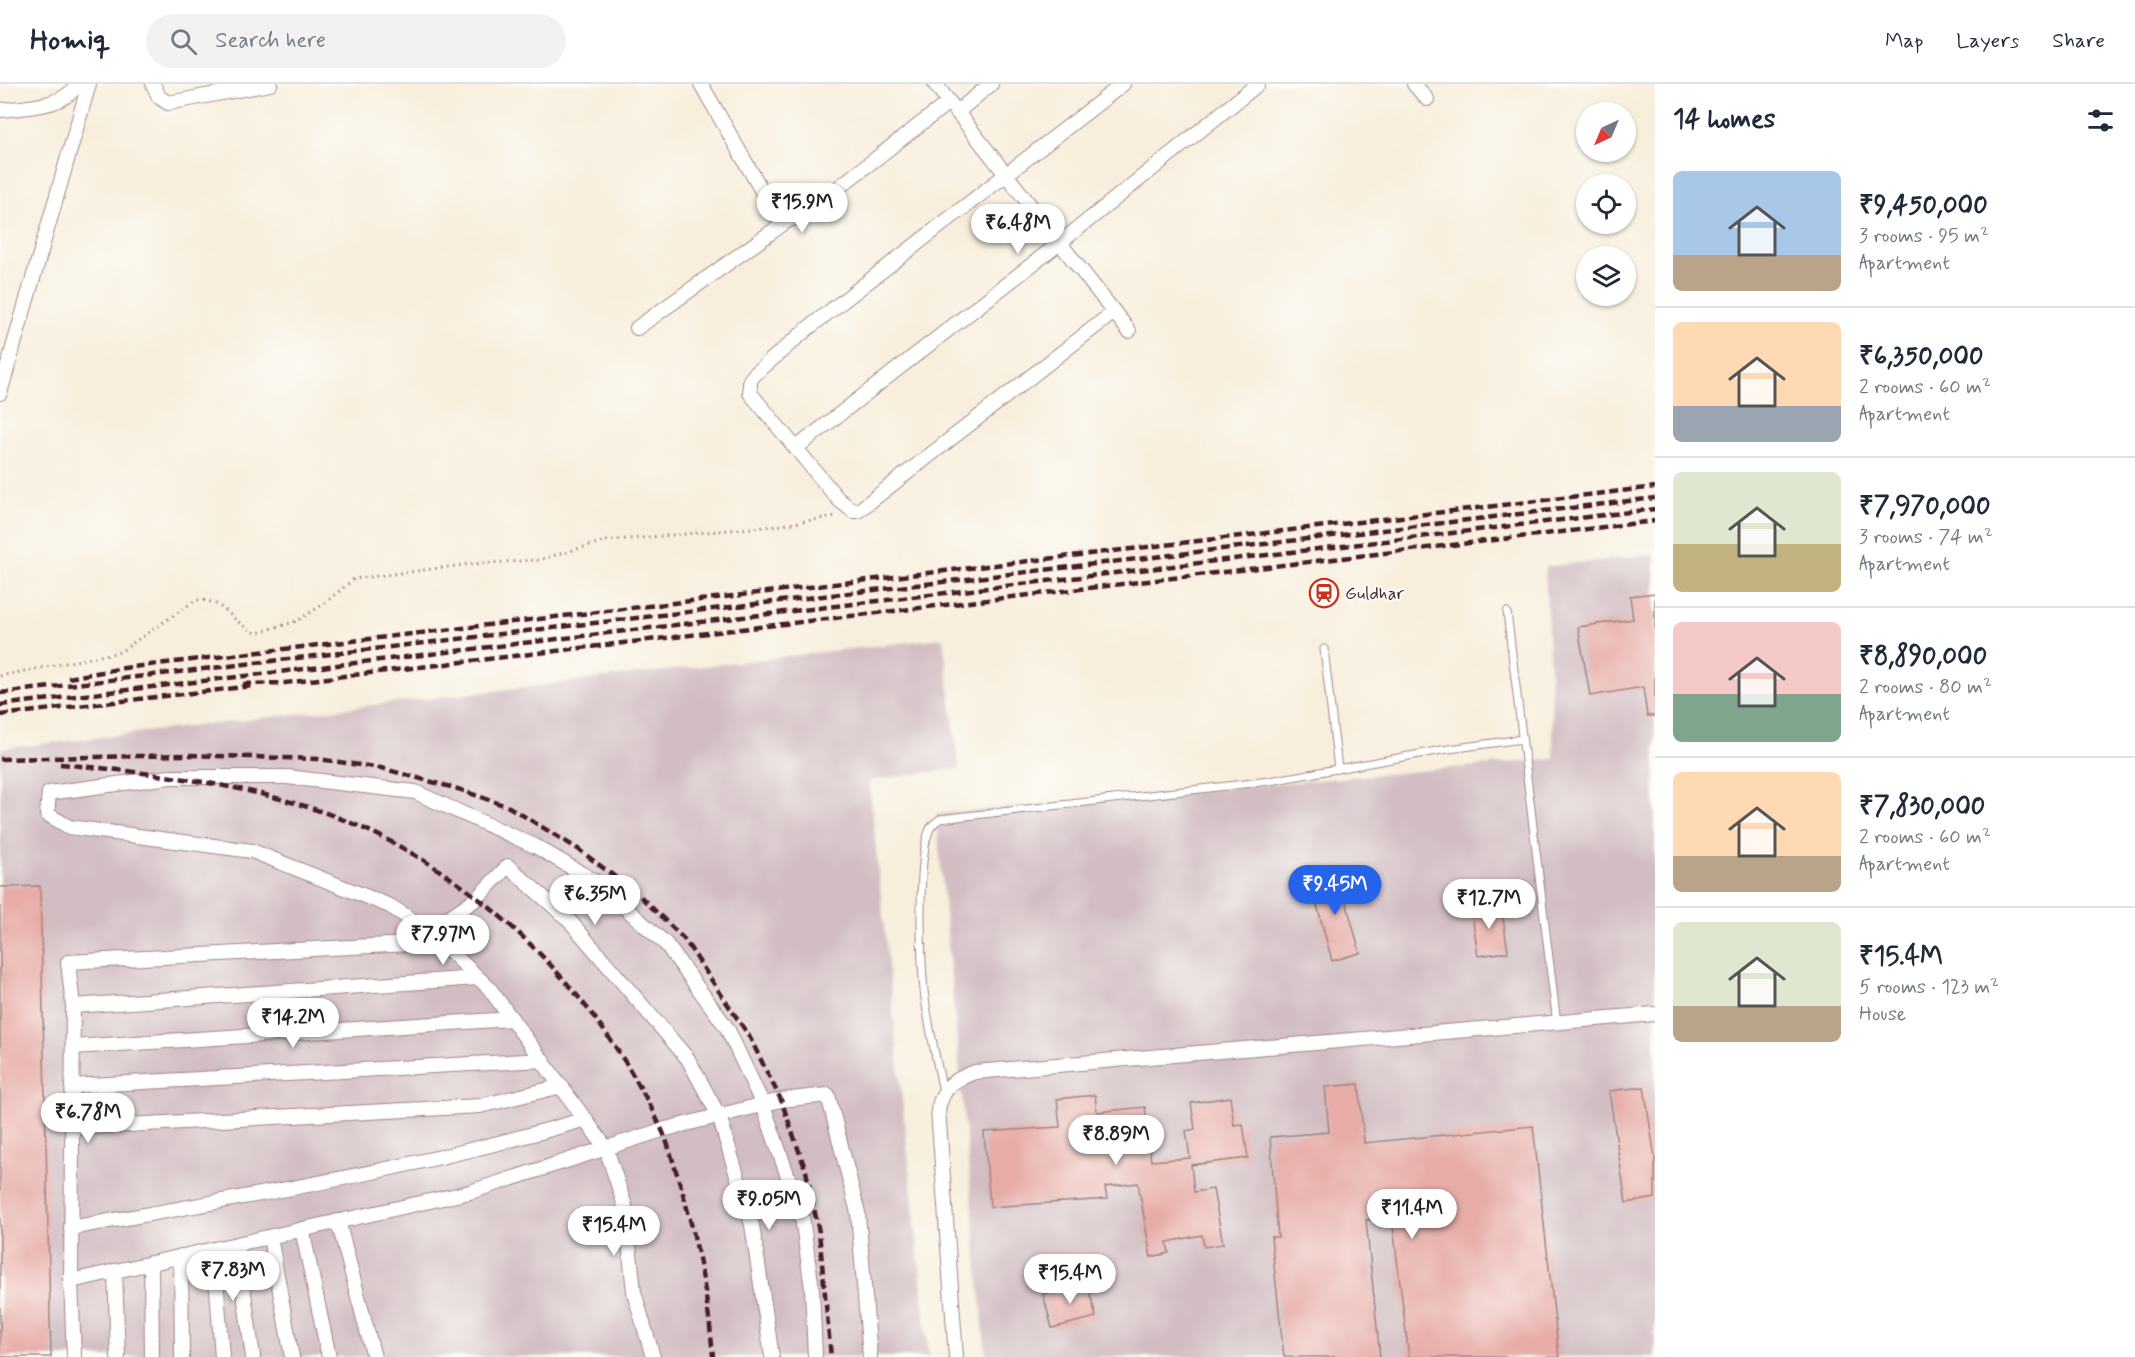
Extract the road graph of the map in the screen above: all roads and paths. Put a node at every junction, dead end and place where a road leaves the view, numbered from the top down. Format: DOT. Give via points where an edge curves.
graph roads {
  1 [pos="77,84"];
  2 [pos="89,84"];
  3 [pos="153,84"];
  4 [pos="270,84"];
  5 [pos="702,84"];
  6 [pos="935,84"];
  7 [pos="990,84"];
  8 [pos="1123,84"];
  9 [pos="1258,84"];
  10 [pos="1414,84"];
  11 [pos="1427,99"];
  12 [pos="953,107"];
  13 [pos="0,110"];
  14 [pos="1008,173"];
  15 [pos="787,221"];
  16 [pos="1061,242"];
  17 [pos="1114,312"];
  18 [pos="637,328"];
  19 [pos="1130,332"];
  20 [pos="0,393"];
  21 [pos="796,448"];
  22 [pos="850,509"];
  23 [pos="1507,612"];
  24 [pos="1324,649"];
  25 [pos="0,676"];
  26 [pos="1522,739"];
  27 [pos="1338,769"];
  28 [pos="429,932"];
  29 [pos="478,978"];
  30 [pos="73,1006"];
  31 [pos="1655,1014"];
  32 [pos="512,1019"];
  33 [pos="1557,1024"];
  34 [pos="73,1047"];
  35 [pos="543,1060"];
  36 [pos="72,1086"];
  37 [pos="562,1086"];
  38 [pos="943,1091"];
  39 [pos="763,1105"];
  40 [pos="719,1116"];
  41 [pos="586,1119"];
  42 [pos="72,1128"];
  43 [pos="606,1148"];
  44 [pos="338,1221"];
  45 [pos="71,1228"];
  46 [pos="302,1229"];
  47 [pos="270,1237"];
  48 [pos="237,1244"];
  49 [pos="214,1249"];
  50 [pos="181,1256"];
  51 [pos="151,1263"];
  52 [pos="115,1271"];
  53 [pos="71,1281"];
  54 [pos="74,1357"];
  55 [pos="118,1357"];
  56 [pos="152,1357"];
  57 [pos="182,1357"];
  58 [pos="222,1357"];
  59 [pos="253,1357"];
  60 [pos="292,1357"];
  61 [pos="329,1357"];
  62 [pos="374,1357"];
  63 [pos="653,1357"];
  64 [pos="772,1357"];
  65 [pos="815,1357"];
  66 [pos="870,1357"];
  67 [pos="956,1357"];
  1 -- 13 [label="street" via="70,94 57,101"];
  2 -- 20 [label="street"];
  3 -- 4 [label="street" via="159,97 168,103"];
  5 -- 15 [label="street" via="774,214"];
  6 -- 12 [label="street"];
  7 -- 12 [label="street"];
  8 -- 14 [label="street"];
  9 -- 16 [label="street"];
  10 -- 11 [label="street"];
  12 -- 14 [label="street"];
  12 -- 15 [label="street" via="803,215"];
  14 -- 16 [label="street"];
  14 -- 21 [label="street" via="807,329 750,380 754,400"];
  15 -- 18 [label="street"];
  16 -- 17 [label="street"];
  16 -- 21 [label="street"];
  17 -- 19 [label="street"];
  17 -- 22 [label="street" via="864,507 858,511"];
  21 -- 22 [label="street"];
  22 -- 25 [label="path" via="831,518 776,526 605,541 538,560 354,579 297,621 262,633 253,632 220,605 196,600 120,652"];
  23 -- 26 [label="lane"];
  24 -- 27 [label="lane"];
  26 -- 27 [label="lane"];
  26 -- 33 [label="lane"];
  27 -- 38 [label="lane" via="1270,781 940,819 934,823 928,835 923,870 922,949 927,1010"];
  28 -- 29 [label="street"];
  28 -- 30 [label="street" via="409,944 68,962"];
  28 -- 39 [label="street" via="390,906 252,851 69,827 47,814 49,793 170,777 275,777 415,792 535,846 596,882 666,944 727,1028"];
  28 -- 40 [label="street" via="476,899 508,866 569,920 688,1059"];
  29 -- 30 [label="street"];
  29 -- 32 [label="street"];
  30 -- 34 [label="street"];
  31 -- 33 [label="street"];
  32 -- 34 [label="street"];
  32 -- 35 [label="street"];
  33 -- 38 [label="street" via="975,1072 954,1079"];
  34 -- 36 [label="street"];
  35 -- 36 [label="street"];
  35 -- 37 [label="street"];
  36 -- 42 [label="street"];
  37 -- 41 [label="street"];
  37 -- 42 [label="street" via="480,1106"];
  38 -- 67 [label="street" via="938,1109"];
  39 -- 40 [label="street"];
  39 -- 65 [label="street" via="802,1217 812,1289"];
  39 -- 66 [label="street" via="828,1095 858,1213"];
  40 -- 43 [label="street"];
  40 -- 64 [label="street" via="752,1225"];
  41 -- 43 [label="street"];
  41 -- 45 [label="street" via="519,1139 311,1186"];
  42 -- 45 [label="street"];
  43 -- 44 [label="street" via="470,1192"];
  43 -- 63 [label="street" via="625,1206 634,1292"];
  44 -- 46 [label="street"];
  44 -- 62 [label="street"];
  45 -- 53 [label="street"];
  46 -- 47 [label="street"];
  46 -- 61 [label="street"];
  47 -- 48 [label="street"];
  47 -- 60 [label="street"];
  48 -- 49 [label="street"];
  48 -- 59 [label="street"];
  49 -- 50 [label="street"];
  49 -- 58 [label="street"];
  50 -- 51 [label="street"];
  50 -- 57 [label="street"];
  51 -- 52 [label="street"];
  51 -- 56 [label="street"];
  52 -- 53 [label="street"];
  52 -- 55 [label="street"];
  53 -- 54 [label="street"];
}
